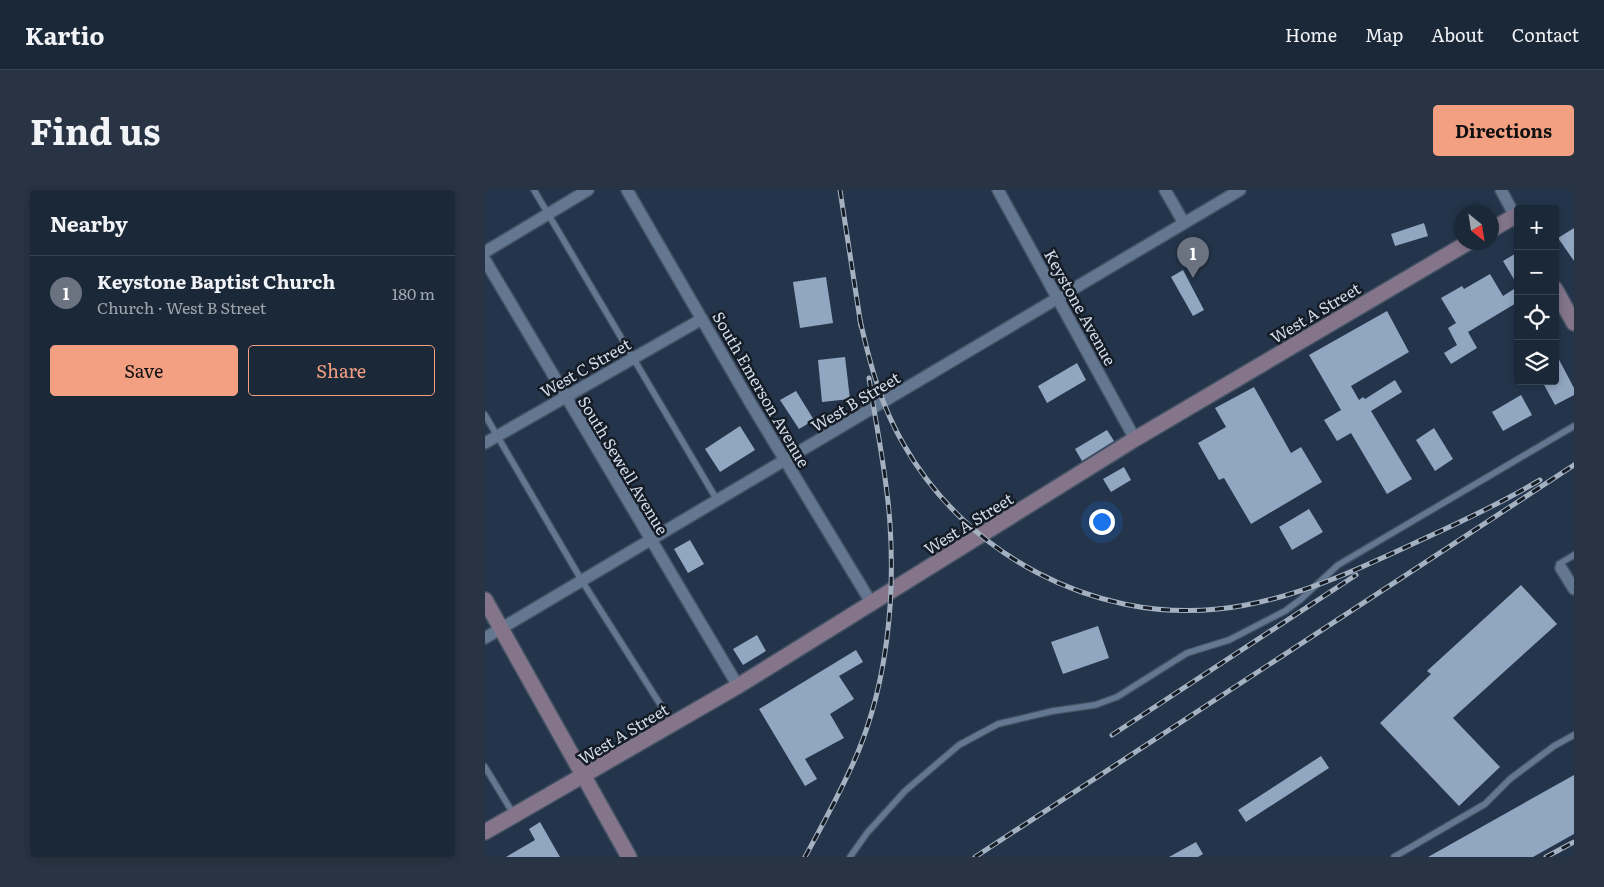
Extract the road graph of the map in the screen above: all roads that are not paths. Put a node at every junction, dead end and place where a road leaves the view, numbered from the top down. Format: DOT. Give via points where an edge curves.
graph roads {
  1 [pos="534,190"];
  2 [pos="588,190"];
  3 [pos="627,190"];
  4 [pos="998,190"];
  5 [pos="1165,190"];
  6 [pos="1240,190"];
  7 [pos="1501,190"];
  8 [pos="1514,213"];
  9 [pos="548,214"];
  10 [pos="1514,219"];
  11 [pos="1184,223"];
  12 [pos="1499,226"];
  13 [pos="1456,250"];
  14 [pos="485,252"];
  15 [pos="485,260"];
  16 [pos="1558,295"];
  17 [pos="1058,298"];
  18 [pos="702,318"];
  19 [pos="1574,323"];
  20 [pos="633,358"];
  21 [pos="565,397"];
  22 [pos="485,415"];
  23 [pos="1574,426"];
  24 [pos="497,436"];
  25 [pos="1135,440"];
  26 [pos="485,443"];
  27 [pos="785,461"];
  28 [pos="717,501"];
  29 [pos="650,541"];
  30 [pos="1574,555"];
  31 [pos="1561,568"];
  32 [pos="583,581"];
  33 [pos="1574,589"];
  34 [pos="485,600"];
  35 [pos="872,604"];
  36 [pos="501,629"];
  37 [pos="485,638"];
  38 [pos="738,686"];
  39 [pos="673,724"];
  40 [pos="1574,735"];
  41 [pos="485,766"];
  42 [pos="584,776"];
  43 [pos="514,815"];
  44 [pos="485,832"];
  45 [pos="629,857"];
  46 [pos="850,857"];
  47 [pos="1394,857"];
  1 -- 9 [label="lane"];
  2 -- 9 [label="street"];
  3 -- 18 [label="street, South Emerson Avenue"];
  4 -- 17 [label="street, Keystone Avenue"];
  5 -- 11 [label="street"];
  6 -- 11 [label="street, West B Street"];
  7 -- 8 [label="street"];
  9 -- 14 [label="street"];
  9 -- 20 [label="lane"];
  10 -- 12 [label="street"];
  11 -- 17 [label="street, West B Street"];
  13 -- 25 [label="street, West A Street"];
  15 -- 21 [label="street, South Sewell Avenue"];
  16 -- 19 [label="street"];
  17 -- 25 [label="street, Keystone Avenue"];
  17 -- 27 [label="street, West B Street"];
  18 -- 20 [label="street, West C Street"];
  18 -- 27 [label="street, South Emerson Avenue"];
  20 -- 21 [label="street, West C Street"];
  20 -- 28 [label="lane"];
  21 -- 24 [label="street, West C Street"];
  21 -- 29 [label="street, South Sewell Avenue"];
  22 -- 24 [label="lane"];
  23 -- 46 [label="lane" via="1338,565 1285,611 1229,640 1187,653 1117,697 1095,706 1053,711 998,724 959,745 905,791"];
  24 -- 26 [label="street, West C Street"];
  24 -- 32 [label="lane"];
  25 -- 35 [label="street, West A Street"];
  27 -- 28 [label="street, West B Street"];
  27 -- 35 [label="street, South Emerson Avenue"];
  28 -- 29 [label="street, West B Street"];
  29 -- 32 [label="street, West B Street"];
  29 -- 38 [label="street, South Sewell Avenue"];
  30 -- 31 [label="lane" via="1559,564"];
  31 -- 33 [label="street"];
  32 -- 36 [label="street, West B Street"];
  32 -- 39 [label="lane"];
  34 -- 36 [label="street"];
  35 -- 38 [label="street, West A Street"];
  36 -- 37 [label="street, West B Street"];
  36 -- 42 [label="street"];
  38 -- 39 [label="street, West A Street"];
  39 -- 42 [label="street, West A Street"];
  40 -- 47 [label="lane" via="1510,779 1485,804"];
  41 -- 43 [label="lane"];
  42 -- 43 [label="street, West A Street"];
  42 -- 45 [label="street"];
  43 -- 44 [label="street, West A Street"];
}
